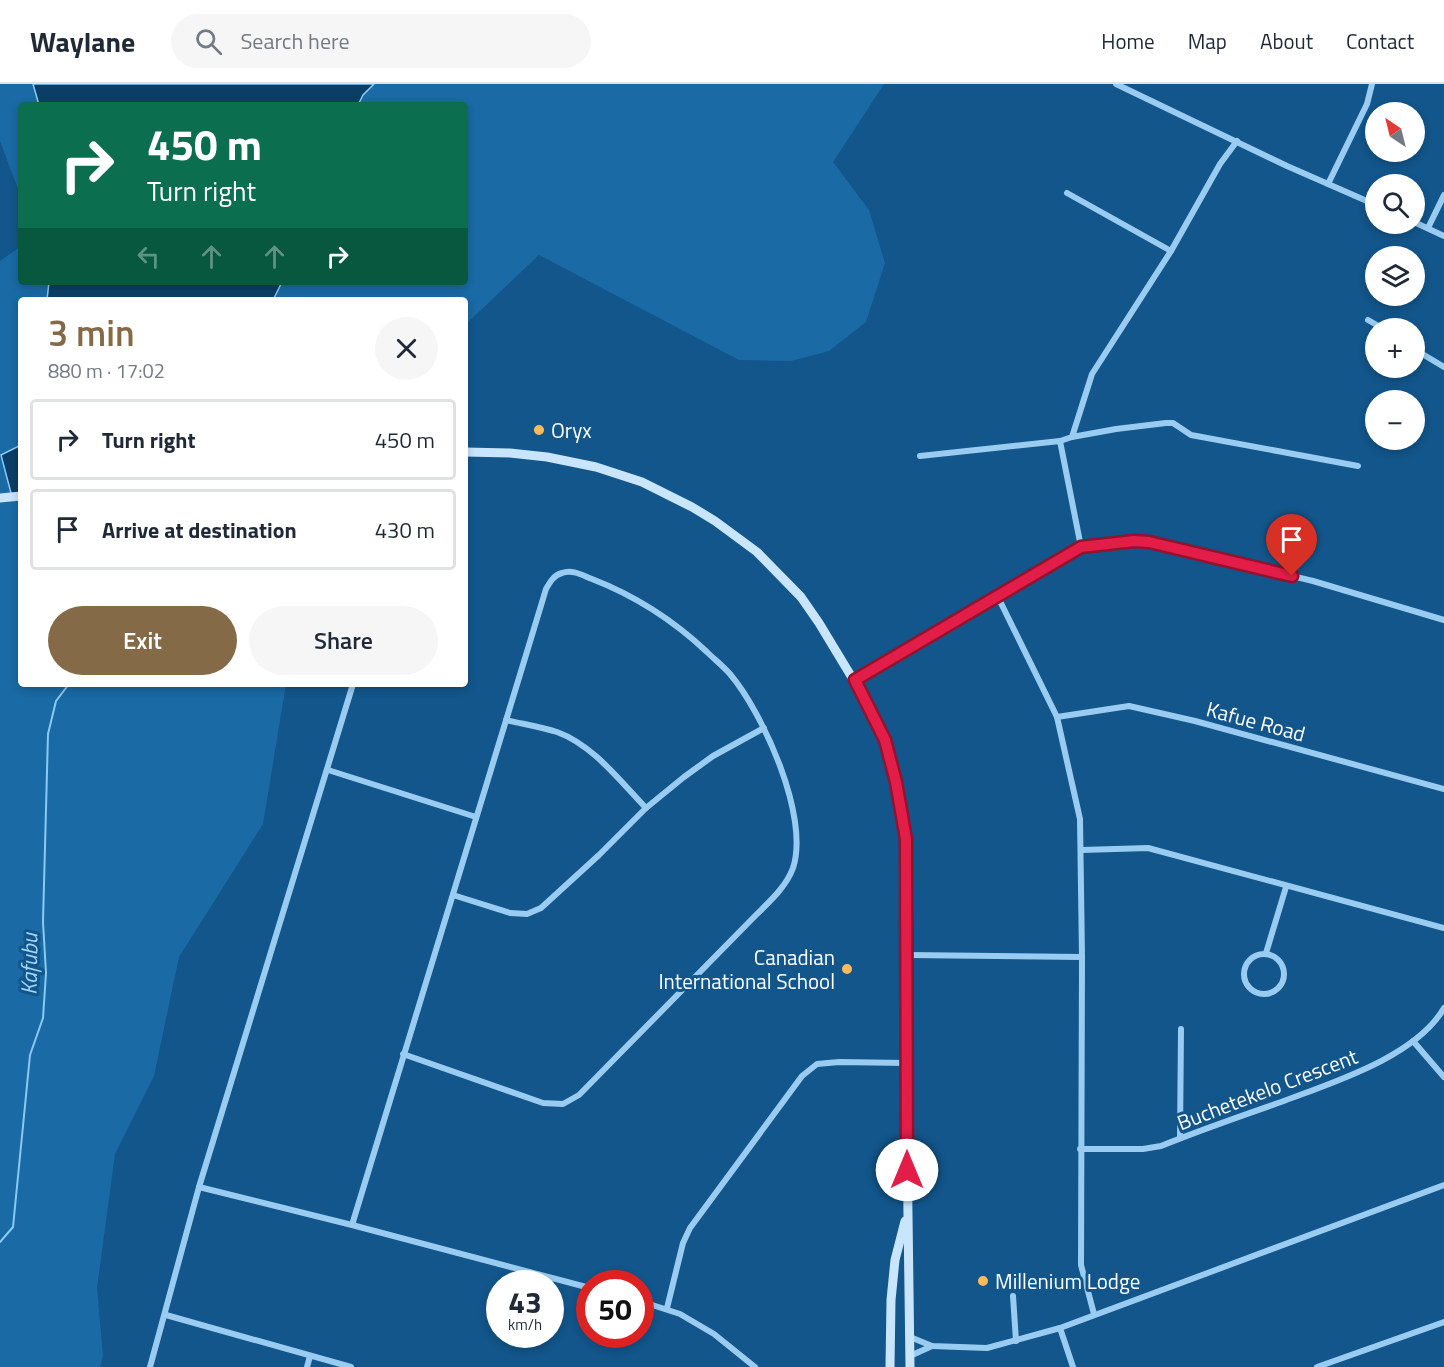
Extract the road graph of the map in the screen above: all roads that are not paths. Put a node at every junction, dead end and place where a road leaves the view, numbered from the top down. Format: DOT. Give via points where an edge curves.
graph roads {
  1 [pos="1116,84"];
  2 [pos="1372,84"];
  3 [pos="1237,141"];
  4 [pos="1328,184"];
  5 [pos="1067,193"];
  6 [pos="1444,195"];
  7 [pos="1365,200"];
  8 [pos="1425,227"];
  9 [pos="1428,228"];
  10 [pos="1444,236"];
  11 [pos="1171,251"];
  12 [pos="1425,356"];
  13 [pos="1444,367"];
  14 [pos="1072,437"];
  15 [pos="1060,441"];
  16 [pos="468,452"];
  17 [pos="920,456"];
  18 [pos="1358,466"];
  19 [pos="18,496"];
  20 [pos="0,498"];
  21 [pos="1081,547"];
  22 [pos="997,595"];
  23 [pos="1444,620"];
  24 [pos="855,680"];
  25 [pos="352,687"];
  26 [pos="1057,717"];
  27 [pos="506,720"];
  28 [pos="764,728"];
  29 [pos="328,770"];
  30 [pos="1444,789"];
  31 [pos="646,808"];
  32 [pos="476,817"];
  33 [pos="1082,849"];
  34 [pos="1286,887"];
  35 [pos="453,895"];
  36 [pos="1444,928"];
  37 [pos="1266,953"];
  38 [pos="907,955"];
  39 [pos="1082,957"];
  40 [pos="1444,1008"];
  41 [pos="1180,1029"];
  42 [pos="1413,1041"];
  43 [pos="403,1054"];
  44 [pos="906,1063"];
  45 [pos="1444,1077"];
  46 [pos="1180,1138"];
  47 [pos="1080,1149"];
  48 [pos="1444,1185"];
  49 [pos="199,1187"];
  50 [pos="907,1210"];
  51 [pos="352,1225"];
  52 [pos="576,1284"];
  53 [pos="1013,1296"];
  54 [pos="654,1305"];
  55 [pos="667,1308"];
  56 [pos="910,1313"];
  57 [pos="1094,1314"];
  58 [pos="166,1315"];
  59 [pos="891,1315"];
  60 [pos="1444,1322"];
  61 [pos="1060,1328"];
  62 [pos="910,1336"];
  63 [pos="1016,1341"];
  64 [pos="932,1346"];
  65 [pos="310,1356"];
  66 [pos="910,1356"];
  67 [pos="150,1367"];
  68 [pos="307,1367"];
  69 [pos="351,1367"];
  70 [pos="755,1367"];
  71 [pos="890,1367"];
  72 [pos="910,1367"];
  73 [pos="1073,1367"];
  74 [pos="1317,1367"];
  1 -- 3 [label="street"];
  2 -- 4 [label="street" via="1367,105"];
  3 -- 4 [label="street"];
  3 -- 11 [label="street"];
  4 -- 7 [label="street"];
  5 -- 11 [label="street"];
  6 -- 9 [label="street"];
  8 -- 9 [label="street"];
  9 -- 10 [label="street"];
  11 -- 14 [label="street" via="1092,374"];
  12 -- 13 [label="street"];
  14 -- 15 [label="street"];
  14 -- 18 [label="street" via="1173,423 1191,435"];
  15 -- 17 [label="street"];
  15 -- 21 [label="street"];
  16 -- 24 [label="main road" via="547,457 596,467 642,482 693,507 777,571 807,606"];
  19 -- 20 [label="main road"];
  21 -- 22 [label="street"];
  21 -- 23 [label="street" via="1149,542 1313,581"];
  22 -- 24 [label="street"];
  22 -- 26 [label="street"];
  24 -- 38 [label="main road" via="885,740 896,782 906,839"];
  25 -- 29 [label="street"];
  26 -- 30 [label="street, Kafue Road" via="1129,706"];
  26 -- 33 [label="street" via="1080,819"];
  27 -- 28 [label="street" via="546,589 552,579 572,571 647,604 691,637 729,673"];
  27 -- 31 [label="street" via="557,732 579,743"];
  27 -- 32 [label="street"];
  28 -- 31 [label="street" via="713,756"];
  28 -- 43 [label="street" via="785,780 794,819 797,850 792,870 779,891 579,1095 563,1104 543,1103"];
  29 -- 32 [label="street"];
  29 -- 49 [label="street"];
  31 -- 35 [label="street" via="541,908 527,914 510,913"];
  32 -- 35 [label="street"];
  33 -- 34 [label="street" via="1148,848"];
  33 -- 39 [label="street"];
  34 -- 36 [label="street"];
  34 -- 37 [label="street"];
  35 -- 43 [label="street"];
  37 -- 37 [label="street" via="1281,962 1284,980 1279,988 1262,994 1253,992 1243,977 1249,960"];
  38 -- 39 [label="street"];
  38 -- 44 [label="main road"];
  39 -- 47 [label="street"];
  40 -- 42 [label="street, Buchetekelo Crescent"];
  41 -- 46 [label="street"];
  42 -- 45 [label="street"];
  42 -- 46 [label="street, Buchetekelo Crescent" via="1376,1065"];
  43 -- 51 [label="street"];
  44 -- 50 [label="main road"];
  44 -- 55 [label="street" via="817,1064 802,1077 690,1228"];
  46 -- 47 [label="street, Buchetekelo Crescent" via="1143,1149"];
  47 -- 57 [label="street" via="1080,1265"];
  48 -- 57 [label="street"];
  49 -- 51 [label="street"];
  49 -- 58 [label="street"];
  50 -- 56 [label="main road"];
  50 -- 59 [label="main road" via="895,1260"];
  51 -- 52 [label="street"];
  53 -- 63 [label="street"];
  54 -- 55 [label="street"];
  55 -- 70 [label="street" via="714,1334"];
  56 -- 59 [label="main road" via="900,1310"];
  56 -- 62 [label="main road"];
  57 -- 61 [label="street"];
  58 -- 65 [label="street"];
  58 -- 67 [label="street"];
  59 -- 71 [label="main road"];
  60 -- 74 [label="street"];
  61 -- 63 [label="street"];
  61 -- 73 [label="street"];
  62 -- 64 [label="street"];
  62 -- 66 [label="main road"];
  63 -- 64 [label="street" via="987,1348"];
  64 -- 66 [label="street"];
  65 -- 68 [label="street"];
  65 -- 69 [label="street"];
  66 -- 72 [label="main road"];
}
